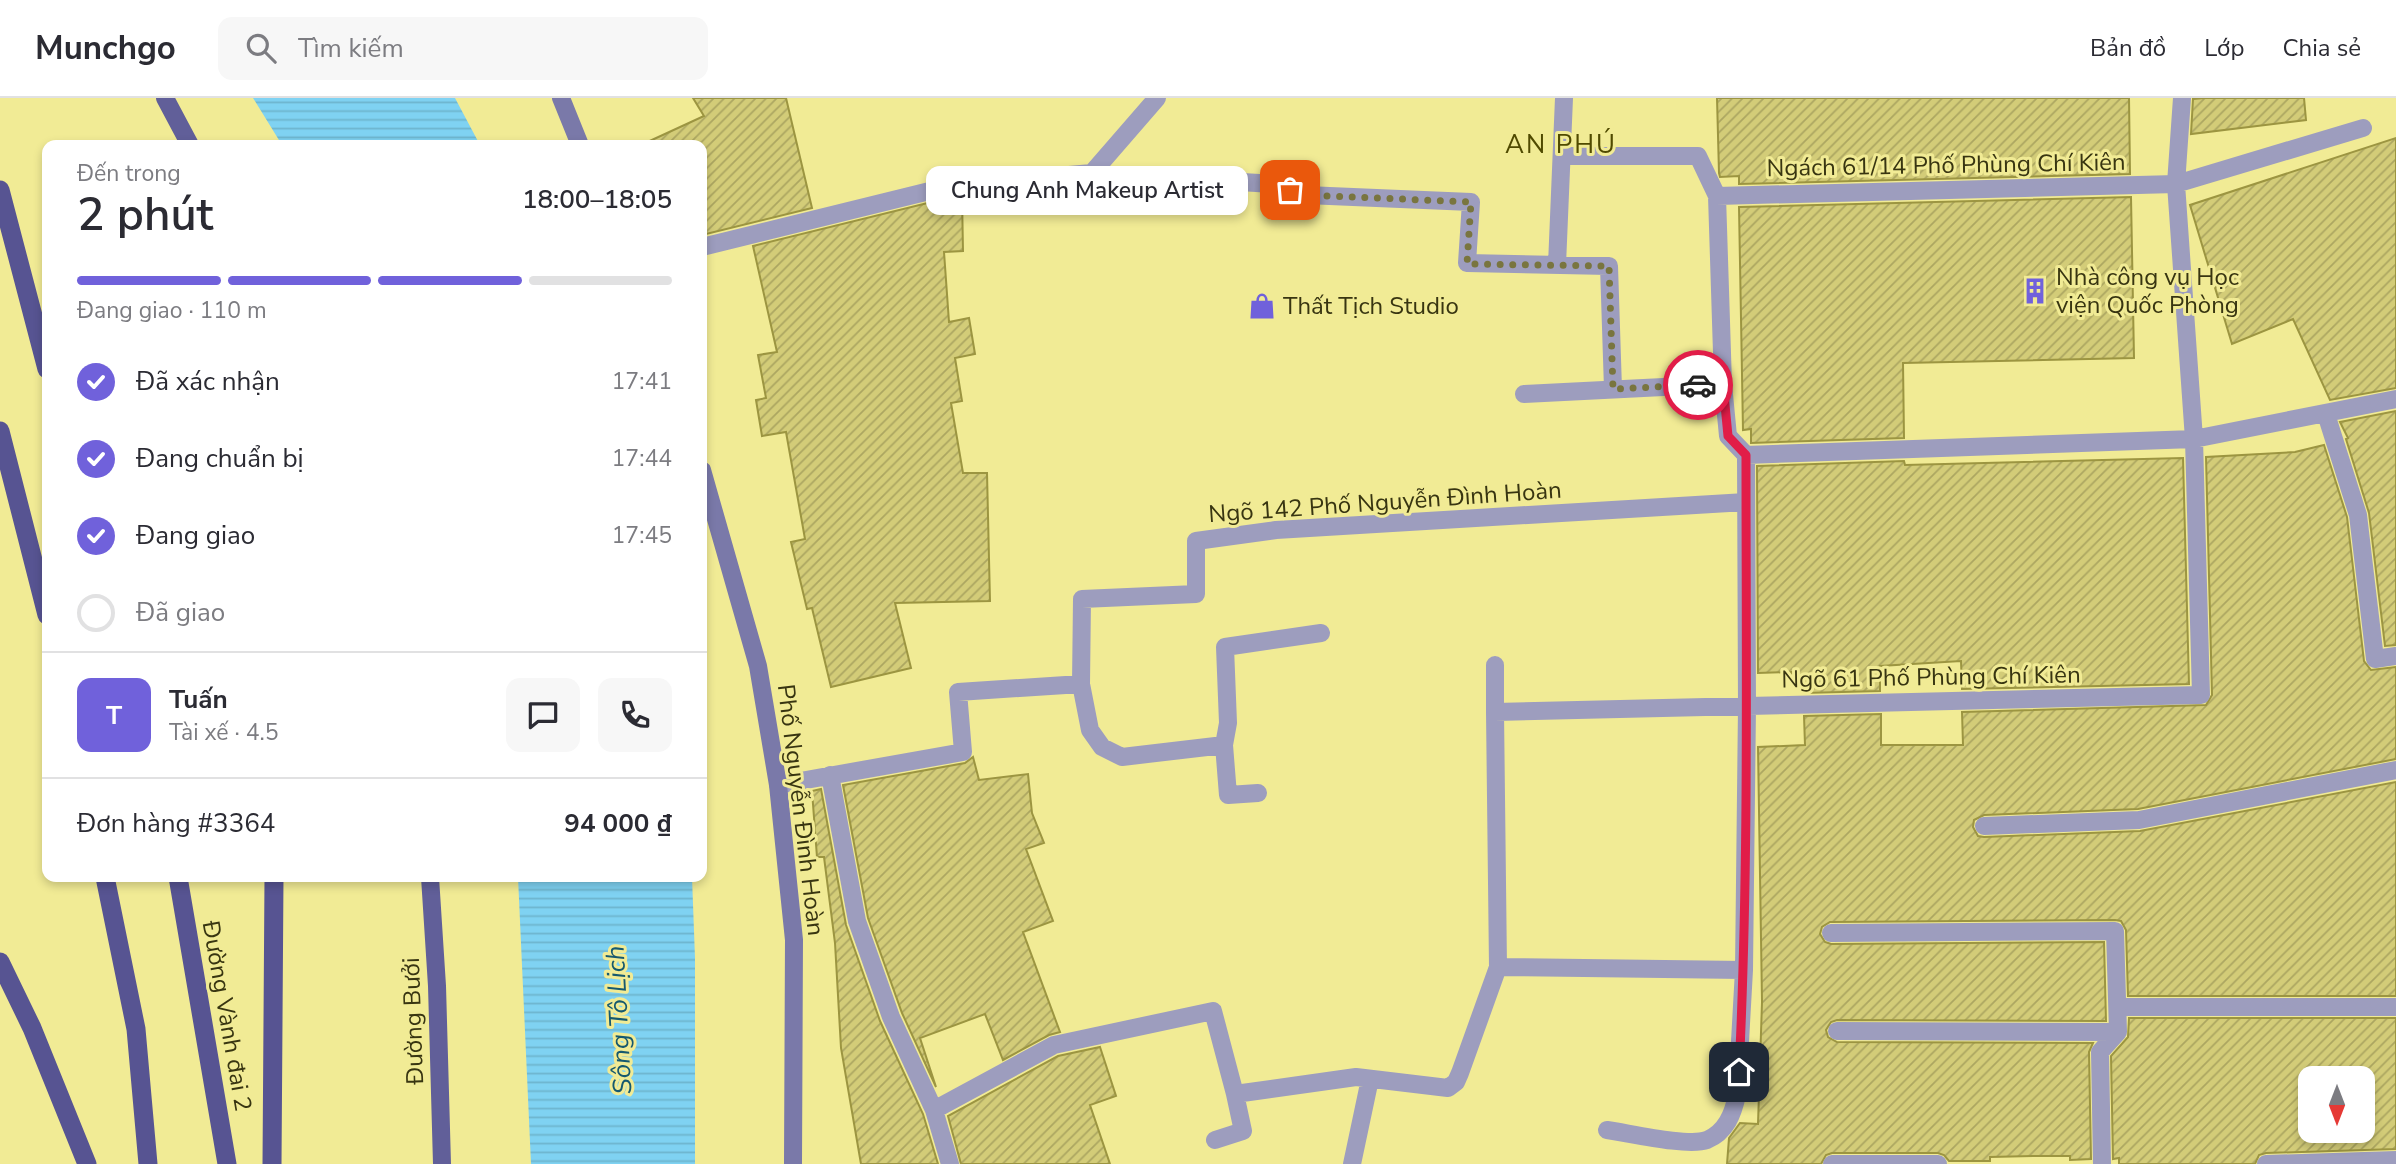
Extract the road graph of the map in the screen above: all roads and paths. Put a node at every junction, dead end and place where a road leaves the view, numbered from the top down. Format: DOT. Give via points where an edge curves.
graph roads {
  1 [pos="165,98"];
  2 [pos="561,98"];
  3 [pos="1157,98"];
  4 [pos="1564,98"];
  5 [pos="2182,98"];
  6 [pos="2364,128"];
  7 [pos="187,140"];
  8 [pos="578,140"];
  9 [pos="1563,156"];
  10 [pos="1093,173"];
  11 [pos="2176,184"];
  12 [pos="0,190"];
  13 [pos="1717,196"];
  14 [pos="707,246"];
  15 [pos="1557,265"];
  16 [pos="42,350"];
  17 [pos="1723,384"];
  18 [pos="1613,389"];
  19 [pos="1524,394"];
  20 [pos="2396,399"];
  21 [pos="2326,414"];
  22 [pos="0,431"];
  23 [pos="2194,439"];
  24 [pos="1746,455"];
  25 [pos="707,488"];
  26 [pos="1746,502"];
  27 [pos="42,595"];
  28 [pos="1321,633"];
  29 [pos="2396,656"];
  30 [pos="1495,665"];
  31 [pos="1081,684"];
  32 [pos="1747,706"];
  33 [pos="1494,712"];
  34 [pos="1224,745"];
  35 [pos="2396,769"];
  36 [pos="830,775"];
  37 [pos="778,785"];
  38 [pos="1258,793"];
  39 [pos="1984,826"];
  40 [pos="106,882"];
  41 [pos="179,882"];
  42 [pos="274,882"];
  43 [pos="430,882"];
  44 [pos="1831,933"];
  45 [pos="0,962"];
  46 [pos="1499,967"];
  47 [pos="1744,970"];
  48 [pos="2119,1007"];
  49 [pos="2396,1007"];
  50 [pos="1837,1031"];
  51 [pos="2118,1032"];
  52 [pos="1370,1079"];
  53 [pos="1235,1094"];
  54 [pos="934,1110"];
  55 [pos="1607,1130"];
  56 [pos="1215,1140"];
  57 [pos="2396,1160"];
  58 [pos="87,1164"];
  59 [pos="149,1164"];
  60 [pos="227,1164"];
  61 [pos="272,1164"];
  62 [pos="442,1164"];
  63 [pos="793,1164"];
  64 [pos="950,1164"];
  65 [pos="1352,1164"];
  66 [pos="1832,1164"];
  67 [pos="1938,1164"];
  68 [pos="2102,1164"];
  69 [pos="2266,1164"];
  1 -- 7 [label="main road"];
  2 -- 8 [label="main road"];
  3 -- 10 [label="lane"];
  4 -- 9 [label="lane"];
  5 -- 11 [label="lane"];
  6 -- 11 [label="lane, Ngách 61/14 Phố Phùng Chí Kiên"];
  9 -- 13 [label="lane" via="1698,156"];
  9 -- 15 [label="lane"];
  10 -- 14 [label="lane" via="954,185"];
  10 -- 15 [label="lane" via="1274,184 1306,195 1471,202 1467,264"];
  11 -- 13 [label="lane, Ngách 61/14 Phố Phùng Chí Kiên"];
  11 -- 23 [label="lane"];
  12 -- 16 [label="highway"];
  13 -- 17 [label="lane"];
  15 -- 18 [label="lane" via="1609,266"];
  17 -- 18 [label="lane"];
  17 -- 24 [label="lane" via="1728,436"];
  18 -- 19 [label="lane"];
  20 -- 21 [label="lane"];
  21 -- 23 [label="lane"];
  21 -- 29 [label="lane" via="2358,515 2375,659"];
  22 -- 27 [label="highway"];
  23 -- 24 [label="lane"];
  23 -- 32 [label="lane, Ngõ 61 Phố Phùng Chí Kiên" via="2201,695"];
  24 -- 26 [label="lane"];
  25 -- 37 [label="main road, Phố Nguyễn Đình Hoàn" via="758,666"];
  26 -- 31 [label="lane, Ngõ 142 Phố Nguyễn Đình Hoàn" via="1276,530 1196,541 1196,594 1082,600"];
  26 -- 32 [label="lane"];
  28 -- 34 [label="lane" via="1225,647 1228,723"];
  30 -- 33 [label="lane"];
  31 -- 34 [label="lane, Ngõ 142 Phố Nguyễn Đình Hoàn" via="1090,730 1102,747 1122,757"];
  31 -- 36 [label="lane" via="958,692 964,752"];
  32 -- 33 [label="lane"];
  32 -- 47 [label="lane, Ngõ 61 Phố Phùng Chí Kiên"];
  33 -- 46 [label="lane"];
  34 -- 38 [label="lane" via="1228,795"];
  35 -- 39 [label="lane" via="2139,820"];
  36 -- 37 [label="lane"];
  36 -- 54 [label="lane" via="857,921 891,1017"];
  37 -- 63 [label="main road, Phố Nguyễn Đình Hoàn" via="794,940"];
  40 -- 59 [label="highway" via="136,1029"];
  41 -- 60 [label="highway, Đường Vành đai 2"];
  42 -- 61 [label="highway"];
  43 -- 62 [label="main road, Đường Bưởi"];
  44 -- 48 [label="lane" via="2115,931"];
  45 -- 58 [label="highway"];
  46 -- 47 [label="lane"];
  46 -- 52 [label="lane" via="1455,1082 1438,1088"];
  47 -- 55 [label="lane, Ngõ 61 Phố Phùng Chí Kiên" via="1737,1095 1733,1114 1722,1130 1706,1140 1682,1141"];
  48 -- 49 [label="lane"];
  48 -- 51 [label="lane"];
  50 -- 51 [label="lane"];
  51 -- 68 [label="lane" via="2100,1052"];
  52 -- 53 [label="lane" via="1356,1077"];
  52 -- 65 [label="lane"];
  53 -- 54 [label="lane" via="1213,1011 1054,1045"];
  53 -- 56 [label="lane" via="1242,1131"];
  54 -- 64 [label="lane"];
  57 -- 69 [label="lane"];
  66 -- 67 [label="lane"];
}
